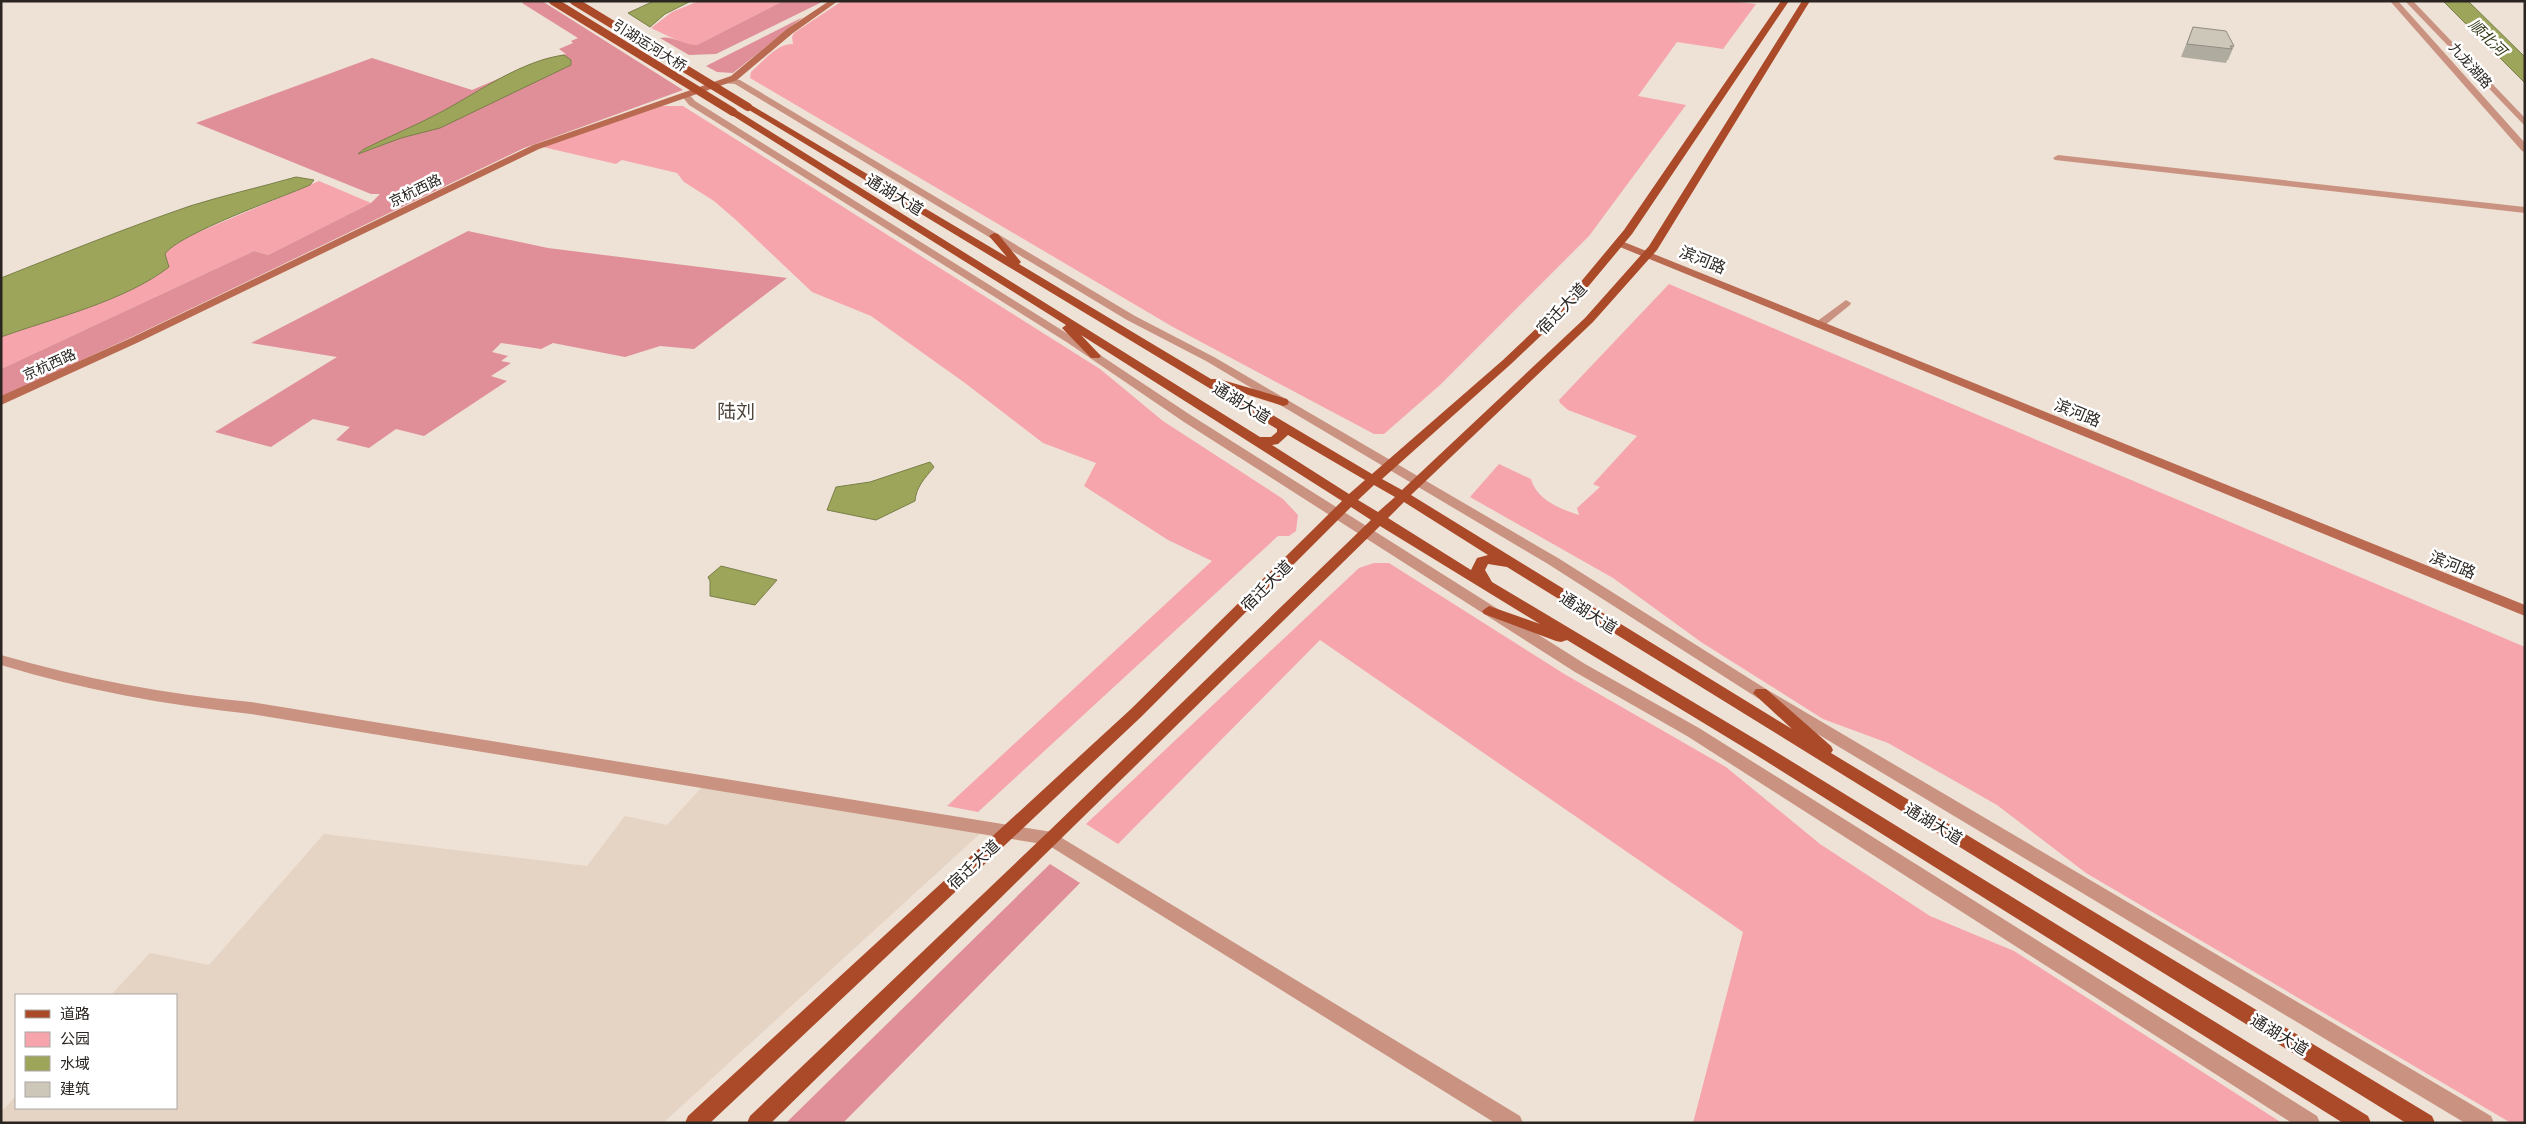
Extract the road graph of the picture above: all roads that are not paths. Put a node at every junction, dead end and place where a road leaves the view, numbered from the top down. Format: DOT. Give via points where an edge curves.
graph roads {
  1 [pos="553,1"];
  2 [pos="574,1"];
  3 [pos="834,1"];
  4 [pos="1785,1"];
  5 [pos="1806,1"];
  6 [pos="2394,1"];
  7 [pos="2409,1"];
  8 [pos="726,81"];
  9 [pos="685,95"];
  10 [pos="748,107"];
  11 [pos="733,112"];
  12 [pos="2525,123"];
  13 [pos="2525,149"];
  14 [pos="2058,158"];
  15 [pos="2525,210"];
  16 [pos="994,236"];
  17 [pos="1619,243"];
  18 [pos="1648,254"];
  19 [pos="1024,272"];
  20 [pos="1846,303"];
  21 [pos="1057,316"];
  22 [pos="1820,324"];
  23 [pos="1095,356"];
  24 [pos="1198,376"];
  25 [pos="1,401"];
  26 [pos="1283,402"];
  27 [pos="1283,427"];
  28 [pos="1258,441"];
  29 [pos="1389,465"];
  30 [pos="1373,479"];
  31 [pos="1419,482"];
  32 [pos="1403,496"];
  33 [pos="1350,500"];
  34 [pos="1337,514"];
  35 [pos="1379,519"];
  36 [pos="1366,532"];
  37 [pos="1517,567"];
  38 [pos="1486,584"];
  39 [pos="1489,610"];
  40 [pos="2525,611"];
  41 [pos="1587,645"];
  42 [pos="1,660"];
  43 [pos="1761,693"];
  44 [pos="1846,770"];
  45 [pos="1008,832"];
  46 [pos="1052,839"];
  47 [pos="2419,1119"];
  48 [pos="695,1123"];
  49 [pos="758,1123"];
  50 [pos="1513,1123"];
  51 [pos="2310,1123"];
  52 [pos="2361,1123"];
  53 [pos="2432,1123"];
  54 [pos="2484,1123"];
  1 -- 11 [label="main road, 引湖运河大桥, bridge"];
  2 -- 10 [label="main road, 引湖运河大桥, bridge"];
  3 -- 8 [label="main road, 京杭西路" via="804,20"];
  4 -- 17 [label="main road, 宿迁大道"];
  5 -- 18 [label="main road, 宿迁大道"];
  6 -- 13 [label="street, 九龙湖路"];
  7 -- 12 [label="street, 九龙湖路"];
  8 -- 9 [label="main road, 京杭西路"];
  8 -- 16 [label="street" via="737,82"];
  9 -- 23 [label="street" via="692,103"];
  9 -- 25 [label="main road, 京杭西路" via="536,147"];
  10 -- 19 [label="main road, 通湖大道"];
  11 -- 21 [label="main road, 通湖大道"];
  14 -- 15 [label="street"];
  16 -- 19 [label="main road"];
  16 -- 26 [label="street" via="1131,318"];
  17 -- 18 [label="main road, 滨河路"];
  17 -- 29 [label="main road, 宿迁大道" via="1568,304"];
  18 -- 22 [label="main road, 滨河路"];
  18 -- 31 [label="main road, 宿迁大道" via="1589,320"];
  19 -- 24 [label="main road, 通湖大道"];
  20 -- 22 [label="street"];
  21 -- 23 [label="main road"];
  21 -- 28 [label="main road, 通湖大道"];
  22 -- 40 [label="main road, 滨河路"];
  23 -- 34 [label="street"];
  24 -- 26 [label="main road"];
  24 -- 27 [label="main road, 通湖大道"];
  26 -- 29 [label="street"];
  27 -- 28 [label="main road" via="1283,433 1274,441"];
  27 -- 30 [label="main road, 通湖大道"];
  28 -- 33 [label="main road, 通湖大道"];
  29 -- 30 [label="main road, 宿迁大道"];
  29 -- 31 [label="street"];
  30 -- 32 [label="main road, 通湖大道"];
  30 -- 33 [label="main road, 宿迁大道"];
  31 -- 32 [label="main road, 宿迁大道"];
  31 -- 43 [label="street" via="1553,561"];
  32 -- 35 [label="main road, 宿迁大道"];
  32 -- 37 [label="main road, 通湖大道"];
  33 -- 34 [label="main road, 宿迁大道"];
  33 -- 35 [label="main road, 通湖大道"];
  34 -- 36 [label="street"];
  34 -- 45 [label="main road, 宿迁大道" via="1136,713"];
  35 -- 36 [label="main road, 宿迁大道"];
  35 -- 38 [label="main road, 通湖大道"];
  36 -- 39 [label="street"];
  36 -- 46 [label="main road, 宿迁大道"];
  37 -- 38 [label="main road" via="1497,560 1482,560 1478,570"];
  37 -- 44 [label="main road, 通湖大道"];
  38 -- 41 [label="main road, 通湖大道"];
  39 -- 41 [label="main road"];
  39 -- 51 [label="street" via="1580,668 1693,732"];
  41 -- 52 [label="main road, 通湖大道"];
  42 -- 45 [label="street" via="47,674 190,702 260,710"];
  43 -- 44 [label="main road"];
  43 -- 54 [label="street"];
  44 -- 47 [label="main road, 通湖大道"];
  45 -- 46 [label="street"];
  45 -- 48 [label="main road, 宿迁大道"];
  46 -- 49 [label="main road, 宿迁大道"];
  46 -- 50 [label="street"];
  47 -- 53 [label="main road, 通湖大道"];
}
